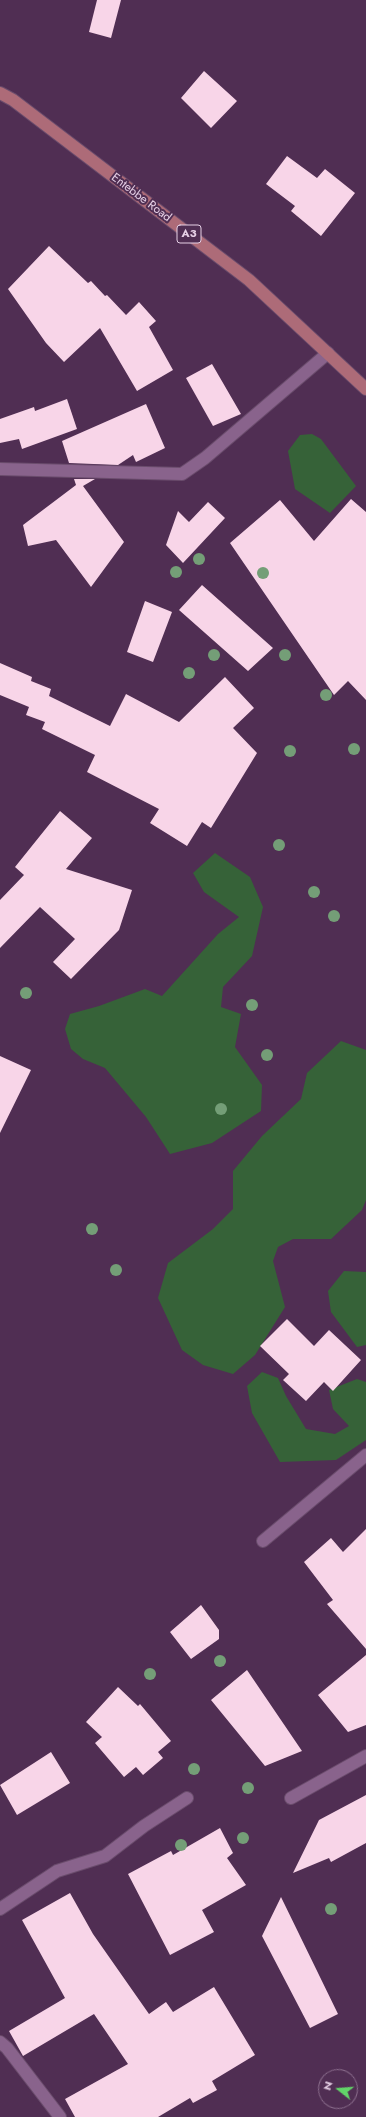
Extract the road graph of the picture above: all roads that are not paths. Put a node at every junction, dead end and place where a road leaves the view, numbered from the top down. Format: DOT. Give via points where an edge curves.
graph roads {
  1 [pos="0,93"];
  2 [pos="328,353"];
  3 [pos="366,389"];
  4 [pos="0,469"];
  5 [pos="366,1455"];
  6 [pos="263,1541"];
  7 [pos="366,1756"];
  8 [pos="187,1798"];
  9 [pos="291,1798"];
  10 [pos="0,1909"];
  11 [pos="0,2042"];
  12 [pos="60,2117"];
  1 -- 2 [label="main road, Entebbe Road / A3" via="249,280"];
  2 -- 3 [label="main road, Entebbe Road / A3"];
  2 -- 4 [label="street" via="205,458 182,474"];
  5 -- 6 [label="street"];
  7 -- 9 [label="street"];
  8 -- 10 [label="street" via="105,1856 57,1871"];
  11 -- 12 [label="street"];
}
